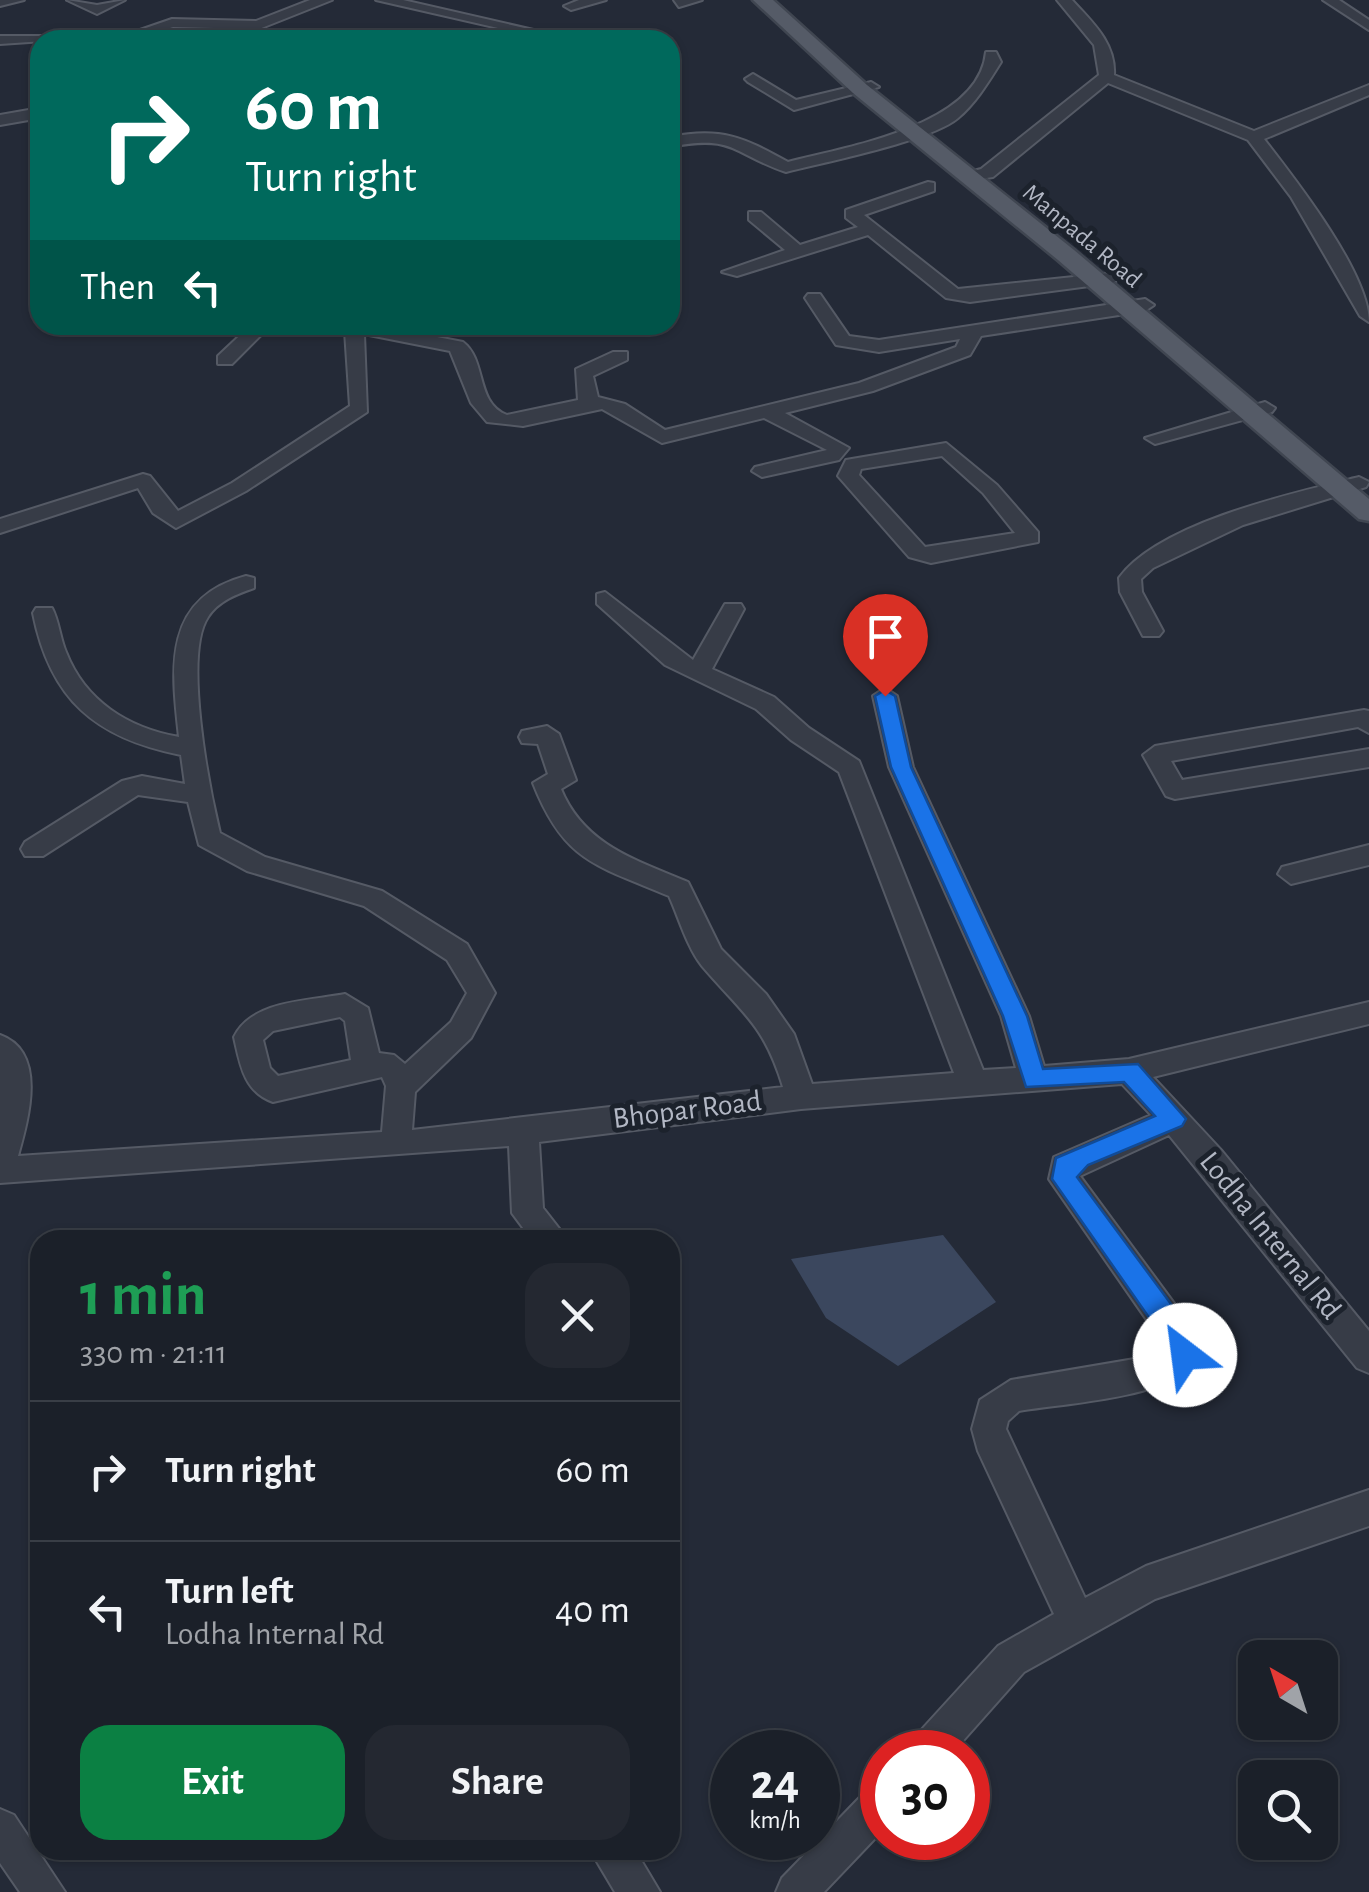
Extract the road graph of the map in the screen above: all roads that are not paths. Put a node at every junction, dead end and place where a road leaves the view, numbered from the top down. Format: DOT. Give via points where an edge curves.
graph roads {
  1 [pos="17,0"];
  2 [pos="74,0"];
  3 [pos="118,0"];
  4 [pos="325,0"];
  5 [pos="383,0"];
  6 [pos="599,0"];
  7 [pos="695,0"];
  8 [pos="1064,0"];
  9 [pos="1330,0"];
  10 [pos="0,2"];
  11 [pos="422,3"];
  12 [pos="679,3"];
  13 [pos="571,6"];
  14 [pos="781,12"];
  15 [pos="1369,26"];
  16 [pos="152,30"];
  17 [pos="530,30"];
  18 [pos="0,40"];
  19 [pos="30,40"];
  20 [pos="991,55"];
  21 [pos="1106,76"];
  22 [pos="753,79"];
  23 [pos="865,88"];
  24 [pos="1369,90"];
  25 [pos="30,115"];
  26 [pos="0,120"];
  27 [pos="920,127"];
  28 [pos="680,138"];
  29 [pos="1254,138"];
  30 [pos="980,175"];
  31 [pos="928,187"];
  32 [pos="755,216"];
  33 [pos="868,229"];
  34 [pos="796,250"];
  35 [pos="731,272"];
  36 [pos="1104,279"];
  37 [pos="814,298"];
  38 [pos="1136,306"];
  39 [pos="1369,316"];
  40 [pos="973,333"];
  41 [pos="251,335"];
  42 [pos="351,335"];
  43 [pos="398,335"];
  44 [pos="620,356"];
  45 [pos="944,358"];
  46 [pos="225,360"];
  47 [pos="960,377"];
  48 [pos="589,403"];
  49 [pos="1257,410"];
  50 [pos="770,413"];
  51 [pos="1155,438"];
  52 [pos="762,471"];
  53 [pos="1356,488"];
  54 [pos="990,489"];
  55 [pos="1369,513"];
  56 [pos="0,526"];
  57 [pos="246,583"];
  58 [pos="604,599"];
  59 [pos="732,609"];
  60 [pos="44,614"];
  61 [pos="1152,631"];
  62 [pos="699,671"];
  63 [pos="885,696"];
  64 [pos="1369,725"];
  65 [pos="531,737"];
  66 [pos="191,748"];
  67 [pos="1369,758"];
  68 [pos="198,795"];
  69 [pos="34,849"];
  70 [pos="1369,856"];
  71 [pos="1291,874"];
  72 [pos="1369,1013"];
  73 [pos="0,1047"];
  74 [pos="367,1068"];
  75 [pos="1130,1072"];
  76 [pos="1034,1080"];
  77 [pos="973,1083"];
  78 [pos="401,1086"];
  79 [pos="801,1096"];
  80 [pos="1173,1119"];
  81 [pos="523,1130"];
  82 [pos="398,1144"];
  83 [pos="0,1169"];
  84 [pos="543,1230"];
  85 [pos="1369,1357"];
  86 [pos="1369,1508"];
  87 [pos="1077,1622"];
  88 [pos="948,1730"];
  89 [pos="860,1826"];
  90 [pos="0,1829"];
  91 [pos="617,1860"];
  92 [pos="45,1892"];
  93 [pos="640,1892"];
  94 [pos="796,1892"];
  1 -- 10 [label="street"];
  2 -- 3 [label="street" via="97,10"];
  4 -- 16 [label="street" via="259,26 172,24"];
  5 -- 11 [label="street"];
  6 -- 13 [label="street"];
  7 -- 12 [label="street"];
  8 -- 21 [label="street" via="1104,48 1110,59"];
  9 -- 15 [label="street"];
  11 -- 17 [label="street"];
  14 -- 23 [label="main road, Manpada Road"];
  18 -- 19 [label="street"];
  20 -- 27 [label="street" via="988,72 950,118"];
  21 -- 29 [label="street"];
  21 -- 30 [label="street"];
  22 -- 23 [label="street" via="794,105"];
  23 -- 27 [label="main road, Manpada Road"];
  24 -- 29 [label="street"];
  25 -- 26 [label="street"];
  27 -- 28 [label="street" via="786,167 702,129"];
  27 -- 30 [label="main road, Manpada Road"];
  29 -- 39 [label="street" via="1300,196"];
  30 -- 36 [label="main road, Manpada Road"];
  31 -- 33 [label="street" via="852,212"];
  32 -- 34 [label="street"];
  33 -- 34 [label="street"];
  33 -- 36 [label="street" via="959,296"];
  34 -- 35 [label="street"];
  36 -- 38 [label="main road, Manpada Road"];
  37 -- 40 [label="street" via="842,340 880,346"];
  38 -- 40 [label="street"];
  38 -- 49 [label="main road, Manpada Road"];
  40 -- 45 [label="street" via="963,351"];
  41 -- 46 [label="street"];
  42 -- 56 [label="street" via="360,408 239,487 176,521 143,480"];
  43 -- 48 [label="street" via="463,351 486,412 496,419 520,420"];
  44 -- 48 [label="street" via="583,373"];
  45 -- 47 [label="street"];
  45 -- 50 [label="street"];
  48 -- 50 [label="street" via="620,409 662,437"];
  49 -- 51 [label="street"];
  49 -- 53 [label="main road, Manpada Road"];
  50 -- 52 [label="street" via="840,448 832,456"];
  53 -- 55 [label="main road, Manpada Road"];
  53 -- 61 [label="street" via="1202,532 1138,568 1131,592"];
  54 -- 54 [label="street" via="1030,537 932,556 917,552 848,476 853,464 870,459 946,449"];
  57 -- 66 [label="street" via="211,599 193,622"];
  58 -- 62 [label="street" via="673,660"];
  59 -- 62 [label="street"];
  60 -- 66 [label="street" via="52,655 94,711 147,742"];
  62 -- 77 [label="street" via="765,703 850,766"];
  63 -- 76 [label="street" via="901,767 1015,1016"];
  64 -- 67 [label="street" via="1364,718 1155,754 1174,790"];
  65 -- 79 [label="street" via="547,734 563,780 546,783 560,821 601,856 679,889 710,956 784,1042"];
  66 -- 68 [label="street"];
  68 -- 69 [label="street" via="131,787"];
  68 -- 78 [label="street" via="208,838 256,864 373,898 456,952 481,993 461,1030"];
  70 -- 71 [label="street"];
  72 -- 75 [label="street, Bhopar Road"];
  73 -- 83 [label="street" via="16,1066 18,1082"];
  74 -- 78 [label="street" via="392,1068"];
  75 -- 76 [label="street, Bhopar Road"];
  75 -- 80 [label="street, Lodha Internal Rd"];
  76 -- 77 [label="street, Bhopar Road"];
  77 -- 79 [label="street, Bhopar Road"];
  78 -- 82 [label="street"];
  79 -- 81 [label="street, Bhopar Road"];
  80 -- 85 [label="street, Lodha Internal Rd"];
  80 -- 87 [label="street" via="1079,1157 1065,1166 1064,1179 1181,1340 1185,1355 1165,1370 1011,1396 992,1412 996,1451"];
  81 -- 82 [label="street, Bhopar Road"];
  81 -- 84 [label="street" via="528,1212"];
  82 -- 83 [label="street, Bhopar Road"];
  86 -- 87 [label="street" via="1146,1584"];
  87 -- 88 [label="street" via="1011,1659"];
  89 -- 94 [label="street"];
  90 -- 92 [label="street"];
  91 -- 93 [label="street"];
}
